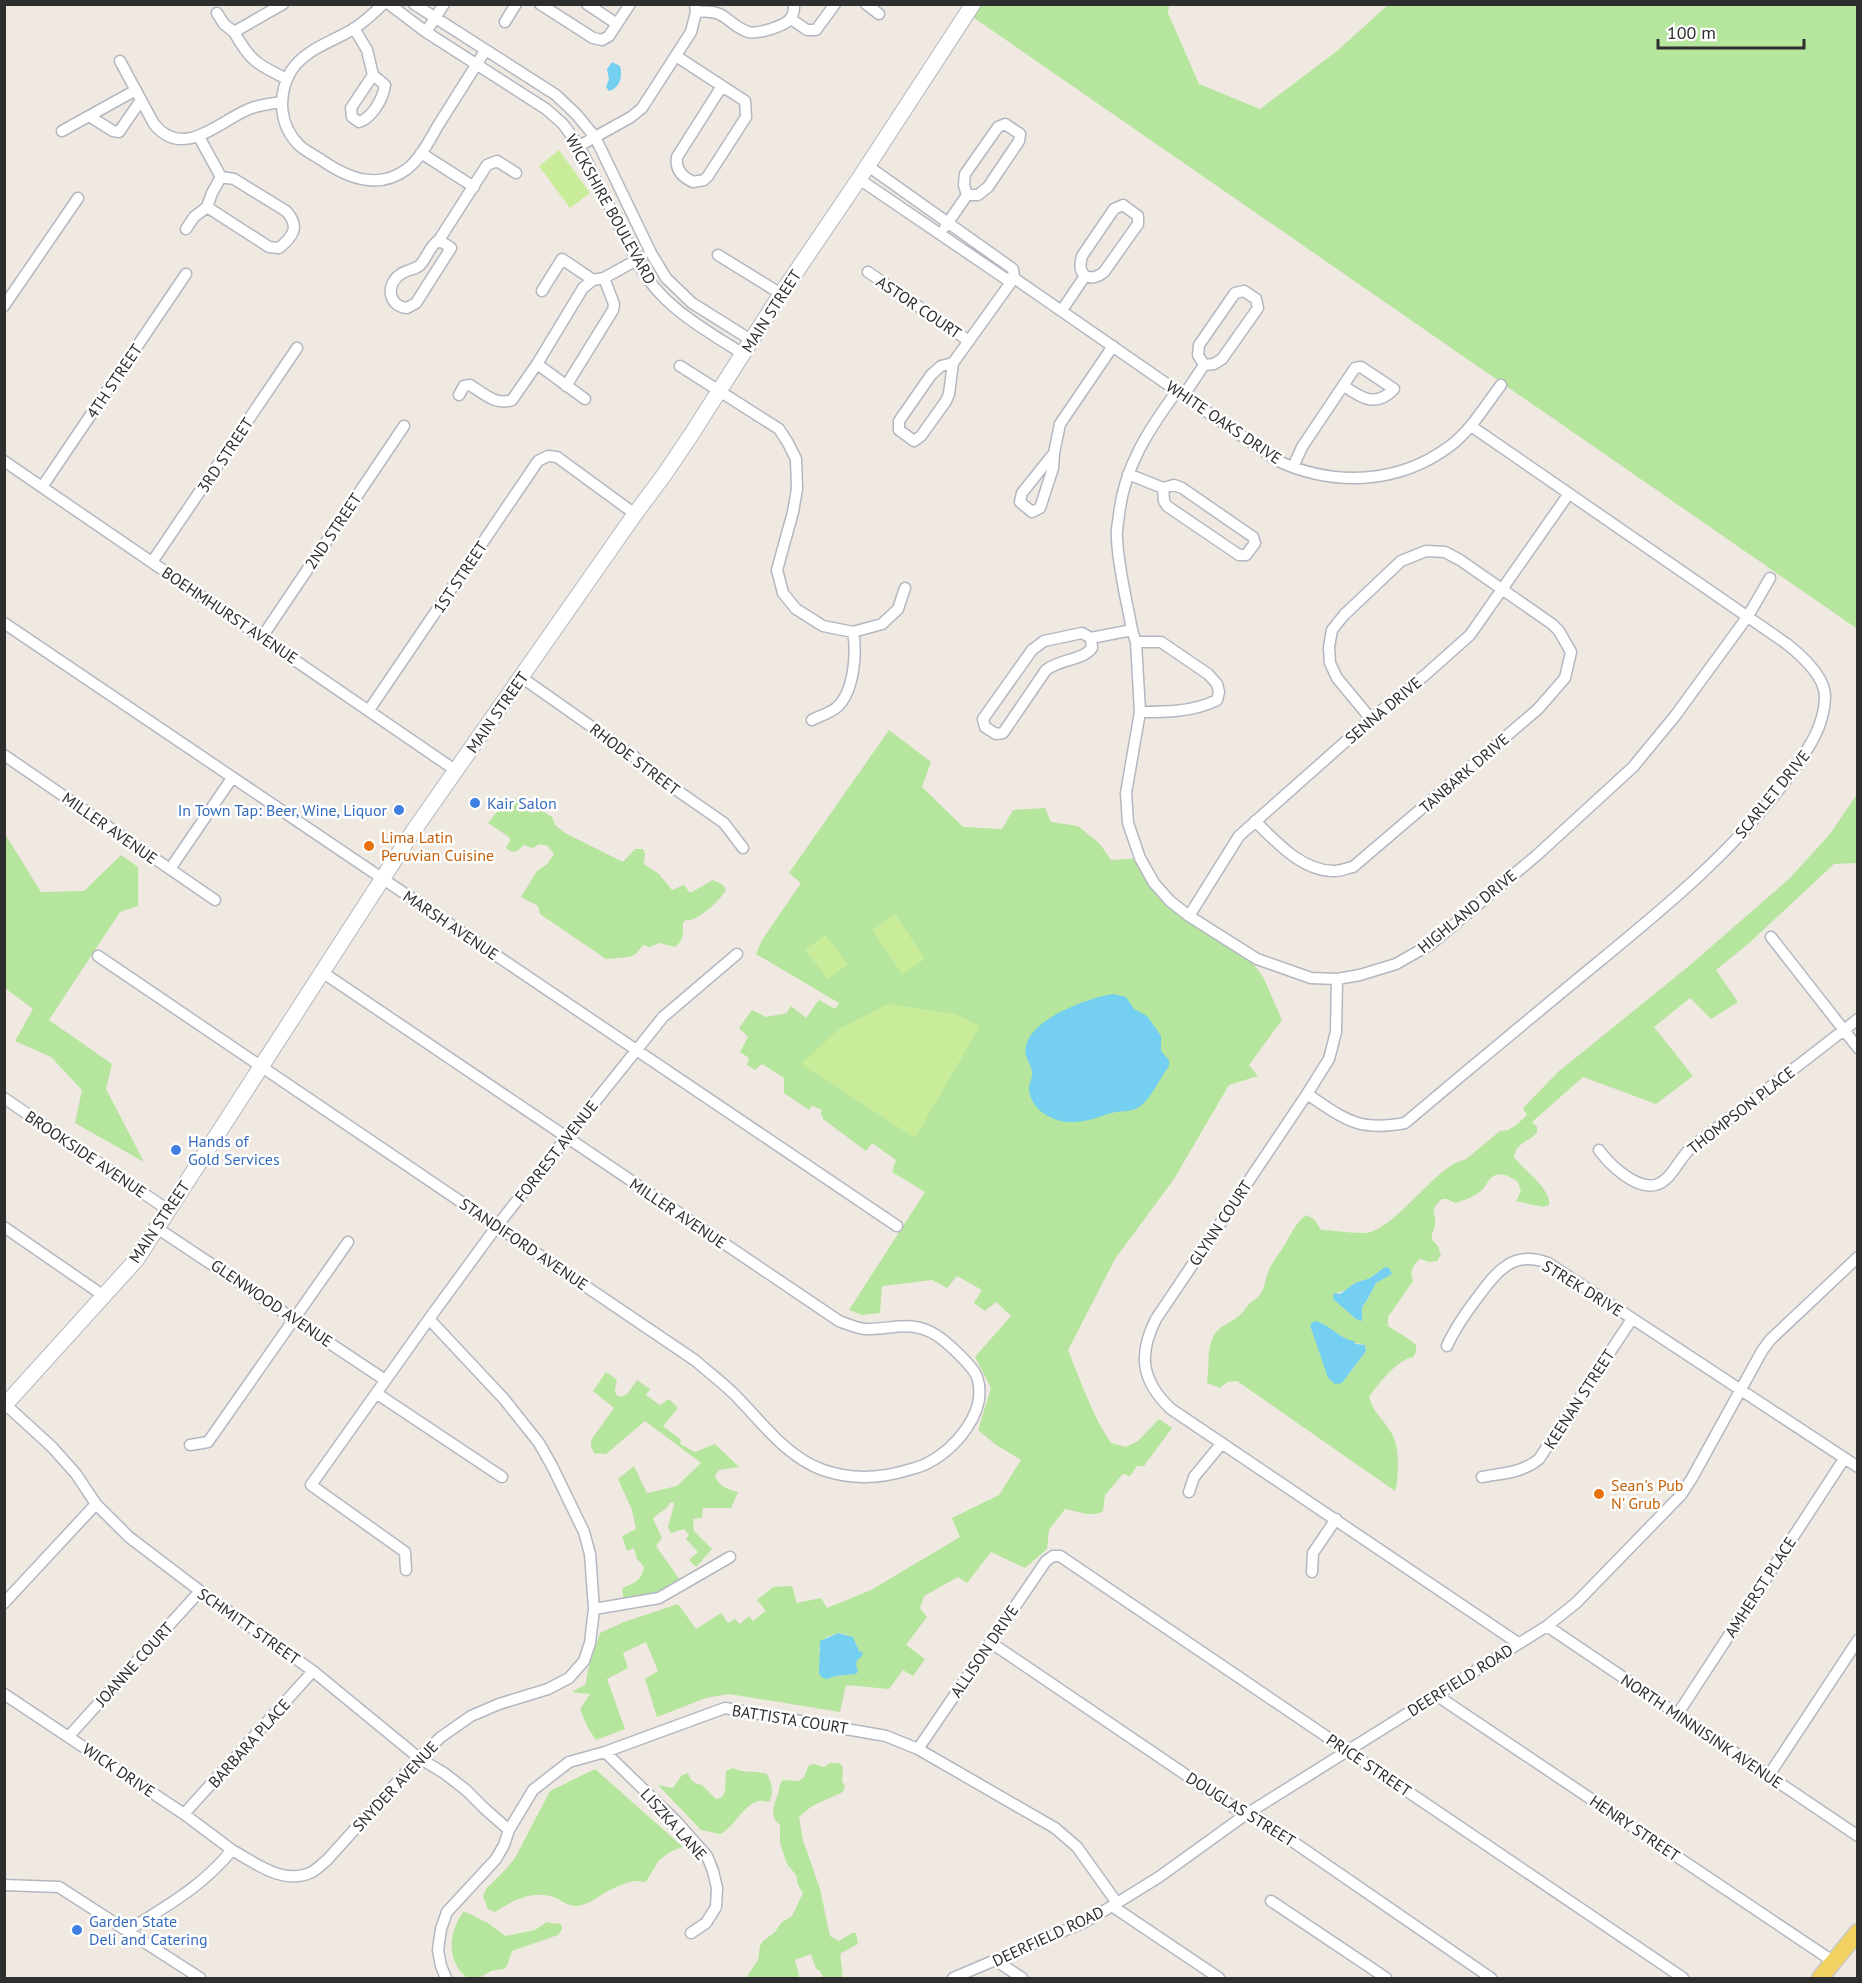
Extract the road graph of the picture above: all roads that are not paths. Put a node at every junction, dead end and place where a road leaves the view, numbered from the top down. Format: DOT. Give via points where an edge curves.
graph roads {
  1 [pos="283,4"];
  2 [pos="383,4"];
  3 [pos="389,4"];
  4 [pos="414,4"];
  5 [pos="444,4"];
  6 [pos="516,4"];
  7 [pos="587,4"];
  8 [pos="630,4"];
  9 [pos="794,4"];
  10 [pos="834,4"];
  11 [pos="866,4"];
  12 [pos="973,4"];
  13 [pos="541,5"];
  14 [pos="696,8"];
  15 [pos="217,13"];
  16 [pos="879,14"];
  17 [pos="435,18"];
  18 [pos="791,19"];
  19 [pos="505,22"];
  20 [pos="617,24"];
  21 [pos="354,28"];
  22 [pos="234,32"];
  23 [pos="426,32"];
  24 [pos="485,51"];
  25 [pos="676,56"];
  26 [pos="120,61"];
  27 [pos="476,65"];
  28 [pos="373,75"];
  29 [pos="287,79"];
  30 [pos="722,86"];
  31 [pos="139,95"];
  32 [pos="280,102"];
  33 [pos="89,116"];
  34 [pos="62,131"];
  35 [pos="199,137"];
  36 [pos="595,137"];
  37 [pos="579,146"];
  38 [pos="421,153"];
  39 [pos="864,172"];
  40 [pos="516,173"];
  41 [pos="221,177"];
  42 [pos="474,187"];
  43 [pos="967,195"];
  44 [pos="78,198"];
  45 [pos="207,207"];
  46 [pos="948,223"];
  47 [pos="186,229"];
  48 [pos="940,234"];
  49 [pos="440,240"];
  50 [pos="651,253"];
  51 [pos="718,255"];
  52 [pos="636,260"];
  53 [pos="868,272"];
  54 [pos="186,274"];
  55 [pos="1085,276"];
  56 [pos="1014,278"];
  57 [pos="598,279"];
  58 [pos="542,291"];
  59 [pos="781,294"];
  60 [pos="4,306"];
  61 [pos="1062,310"];
  62 [pos="969,341"];
  63 [pos="1113,346"];
  64 [pos="747,347"];
  65 [pos="297,348"];
  66 [pos="953,363"];
  67 [pos="537,364"];
  68 [pos="1204,365"];
  69 [pos="680,366"];
  70 [pos="1501,385"];
  71 [pos="566,386"];
  72 [pos="1344,386"];
  73 [pos="719,390"];
  74 [pos="1180,393"];
  75 [pos="459,395"];
  76 [pos="585,399"];
  77 [pos="404,426"];
  78 [pos="1471,426"];
  79 [pos="1054,453"];
  80 [pos="4,461"];
  81 [pos="1293,467"];
  82 [pos="1128,474"];
  83 [pos="42,487"];
  84 [pos="1163,488"];
  85 [pos="1568,495"];
  86 [pos="635,514"];
  87 [pos="152,562"];
  88 [pos="1770,578"];
  89 [pos="905,588"];
  90 [pos="1502,588"];
  91 [pos="1748,616"];
  92 [pos="4,624"];
  93 [pos="1132,630"];
  94 [pos="853,632"];
  95 [pos="262,637"];
  96 [pos="1091,638"];
  97 [pos="1136,642"];
  98 [pos="521,677"];
  99 [pos="369,710"];
  100 [pos="1140,712"];
  101 [pos="1371,719"];
  102 [pos="812,720"];
  103 [pos="4,755"];
  104 [pos="456,770"];
  105 [pos="232,778"];
  106 [pos="1255,821"];
  107 [pos="742,848"];
  108 [pos="170,869"];
  109 [pos="382,878"];
  110 [pos="215,900"];
  111 [pos="1189,916"];
  112 [pos="1772,937"];
  113 [pos="737,954"];
  114 [pos="98,956"];
  115 [pos="322,972"];
  116 [pos="1337,979"];
  117 [pos="1857,1019"];
  118 [pos="1844,1030"];
  119 [pos="1857,1048"];
  120 [pos="636,1050"];
  121 [pos="261,1066"];
  122 [pos="1307,1094"];
  123 [pos="4,1098"];
  124 [pos="566,1138"];
  125 [pos="1599,1150"];
  126 [pos="168,1210"];
  127 [pos="497,1226"];
  128 [pos="897,1226"];
  129 [pos="4,1227"];
  130 [pos="158,1227"];
  131 [pos="348,1242"];
  132 [pos="1857,1257"];
  133 [pos="104,1296"];
  134 [pos="294,1318"];
  135 [pos="429,1319"];
  136 [pos="1632,1319"];
  137 [pos="1447,1346"];
  138 [pos="385,1380"];
  139 [pos="1740,1389"];
  140 [pos="376,1393"];
  141 [pos="5,1405"];
  142 [pos="1222,1443"];
  143 [pos="190,1444"];
  144 [pos="953,1446"];
  145 [pos="1844,1459"];
  146 [pos="1857,1467"];
  147 [pos="502,1477"];
  148 [pos="1482,1477"];
  149 [pos="1189,1492"];
  150 [pos="96,1504"];
  151 [pos="1336,1519"];
  152 [pos="1053,1556"];
  153 [pos="730,1557"];
  154 [pos="406,1570"];
  155 [pos="1312,1572"];
  156 [pos="200,1591"];
  157 [pos="4,1603"];
  158 [pos="594,1609"];
  159 [pos="1547,1626"];
  160 [pos="1857,1640"];
  161 [pos="990,1642"];
  162 [pos="1518,1643"];
  163 [pos="313,1671"];
  164 [pos="4,1694"];
  165 [pos="1436,1695"];
  166 [pos="1677,1714"];
  167 [pos="69,1736"];
  168 [pos="918,1749"];
  169 [pos="1347,1751"];
  170 [pos="605,1752"];
  171 [pos="418,1758"];
  172 [pos="1769,1776"];
  173 [pos="184,1814"];
  174 [pos="1245,1815"];
  175 [pos="509,1830"];
  176 [pos="1857,1836"];
  177 [pos="232,1850"];
  178 [pos="4,1885"];
  179 [pos="1271,1900"];
  180 [pos="1114,1905"];
  181 [pos="127,1931"];
  182 [pos="1857,1932"];
  183 [pos="691,1933"];
  184 [pos="995,1960"];
  185 [pos="1834,1962"];
  186 [pos="200,1978"];
  187 [pos="446,1978"];
  188 [pos="953,1978"];
  189 [pos="1022,1978"];
  190 [pos="1219,1978"];
  191 [pos="1386,1978"];
  192 [pos="1491,1978"];
  193 [pos="1683,1978"];
  194 [pos="1820,1978"];
  1 -- 22 [label="street"];
  2 -- 21 [label="street"];
  3 -- 23 [label="street, WICKSHIRE BOULEVARD"];
  4 -- 17 [label="street, WICKSHIRE BOULEVARD"];
  5 -- 17 [label="street"];
  6 -- 19 [label="street"];
  7 -- 20 [label="street"];
  8 -- 20 [label="street"];
  9 -- 18 [label="street"];
  10 -- 18 [label="street" via="816,30 807,30"];
  11 -- 16 [label="street"];
  12 -- 39 [label="main road, MAIN STREET"];
  13 -- 20 [label="street" via="598,39 606,39"];
  14 -- 18 [label="street" via="716,12 752,33 781,26"];
  14 -- 25 [label="street" via="691,32"];
  15 -- 22 [label="street"];
  17 -- 23 [label="street"];
  17 -- 24 [label="street, WICKSHIRE BOULEVARD"];
  21 -- 28 [label="street" via="367,50"];
  21 -- 29 [label="street" via="301,59"];
  22 -- 29 [label="street" via="252,60"];
  23 -- 27 [label="street, WICKSHIRE BOULEVARD"];
  24 -- 27 [label="street"];
  24 -- 36 [label="street, WICKSHIRE BOULEVARD" via="556,95"];
  25 -- 30 [label="street"];
  25 -- 36 [label="street" via="637,113"];
  26 -- 31 [label="street"];
  27 -- 37 [label="street, WICKSHIRE BOULEVARD" via="546,109"];
  27 -- 38 [label="street"];
  29 -- 32 [label="street"];
  30 -- 30 [label="street" via="745,101 746,117 708,176 693,182 681,174 677,157"];
  31 -- 33 [label="street"];
  31 -- 33 [label="street" via="119,132"];
  31 -- 35 [label="street" via="162,133 180,140"];
  32 -- 35 [label="street" via="249,109"];
  32 -- 38 [label="street" via="286,126 301,147 352,178 387,179 407,169"];
  33 -- 34 [label="street"];
  35 -- 41 [label="street"];
  36 -- 37 [label="street"];
  36 -- 50 [label="street, WICKSHIRE BOULEVARD"];
  37 -- 52 [label="street, WICKSHIRE BOULEVARD"];
  38 -- 42 [label="street"];
  39 -- 46 [label="street, WHITE OAKS DRIVE"];
  39 -- 48 [label="street, WHITE OAKS DRIVE"];
  39 -- 59 [label="main road, MAIN STREET"];
  40 -- 42 [label="street" via="492,162"];
  41 -- 45 [label="street"];
  41 -- 45 [label="street" via="234,179 286,211 292,218 292,235 279,248 269,248"];
  42 -- 49 [label="street"];
  43 -- 43 [label="street" via="965,174 998,127 1005,124 1020,134 988,187 978,195"];
  43 -- 46 [label="street"];
  44 -- 60 [label="street"];
  45 -- 47 [label="street"];
  46 -- 48 [label="street"];
  46 -- 56 [label="street, WHITE OAKS DRIVE" via="1013,269"];
  48 -- 56 [label="street, WHITE OAKS DRIVE" via="1006,279"];
  49 -- 49 [label="street" via="419,265 399,274 391,288 397,305 407,308 416,303 451,248"];
  50 -- 52 [label="street"];
  50 -- 64 [label="street, WICKSHIRE BOULEVARD" via="681,293"];
  51 -- 59 [label="street"];
  52 -- 57 [label="street"];
  52 -- 64 [label="street, WICKSHIRE BOULEVARD" via="668,302 688,318"];
  53 -- 62 [label="street, ASTOR COURT"];
  54 -- 83 [label="street, 4TH STREET"];
  55 -- 55 [label="street" via="1081,273 1082,256 1114,209 1123,205 1138,216 1138,224 1104,272 1097,277"];
  55 -- 61 [label="street"];
  56 -- 61 [label="street, WHITE OAKS DRIVE"];
  56 -- 62 [label="street, ASTOR COURT"];
  57 -- 58 [label="street" via="562,259"];
  57 -- 67 [label="street" via="583,288"];
  57 -- 71 [label="street" via="614,304 613,310"];
  59 -- 64 [label="main road, MAIN STREET"];
  61 -- 63 [label="street, WHITE OAKS DRIVE"];
  62 -- 66 [label="street, ASTOR COURT"];
  63 -- 74 [label="street, WHITE OAKS DRIVE"];
  63 -- 79 [label="street" via="1060,424"];
  64 -- 73 [label="main road, MAIN STREET"];
  65 -- 87 [label="street, 3RD STREET"];
  66 -- 66 [label="street, ASTOR COURT" via="941,366 931,375 899,422 898,430 914,441 946,401"];
  67 -- 71 [label="street"];
  67 -- 75 [label="street" via="516,396 507,402 494,400 470,385 464,386"];
  68 -- 68 [label="street" via="1222,359 1258,308 1256,299 1244,291 1235,293 1198,345"];
  68 -- 74 [label="street, HIGHLAND DRIVE"];
  69 -- 73 [label="street"];
  70 -- 78 [label="street, WHITE OAKS DRIVE"];
  71 -- 76 [label="street"];
  72 -- 81 [label="street" via="1302,447"];
  73 -- 86 [label="main road, MAIN STREET"];
  73 -- 94 [label="street" via="778,429 796,459 797,489 777,570 783,593 796,609 823,626"];
  74 -- 81 [label="street, WHITE OAKS DRIVE" via="1278,461"];
  74 -- 82 [label="street, HIGHLAND DRIVE" via="1155,422"];
  77 -- 95 [label="street, 2ND STREET"];
  78 -- 81 [label="street, WHITE OAKS DRIVE" via="1450,446 1419,464 1386,475 1335,478"];
  78 -- 85 [label="street, SCARLET DRIVE"];
  79 -- 79 [label="street" via="1040,508 1032,512 1020,502 1022,493"];
  80 -- 83 [label="street, BOEHMHURST AVENUE"];
  82 -- 84 [label="street"];
  82 -- 93 [label="street, HIGHLAND DRIVE" via="1117,537"];
  83 -- 87 [label="street, BOEHMHURST AVENUE"];
  84 -- 84 [label="street" via="1167,506 1239,555 1246,555 1255,543 1253,537 1182,488"];
  85 -- 90 [label="street, SENNA DRIVE"];
  85 -- 91 [label="street, SCARLET DRIVE"];
  86 -- 98 [label="main road, MAIN STREET"];
  86 -- 99 [label="street, 1ST STREET" via="557,457 538,461"];
  87 -- 95 [label="street, BOEHMHURST AVENUE"];
  88 -- 91 [label="street, HIGHLAND DRIVE"];
  89 -- 94 [label="street" via="898,609 882,624"];
  90 -- 101 [label="street, SENNA DRIVE" via="1470,634"];
  90 -- 101 [label="street, TANBARK DRIVE" via="1445,552 1426,551 1401,561 1344,615 1332,630 1330,663 1337,678"];
  90 -- 106 [label="street, TANBARK DRIVE" via="1552,624 1570,652 1565,678 1538,710 1353,867 1320,870 1298,859"];
  91 -- 116 [label="street, HIGHLAND DRIVE" via="1633,767 1537,855 1431,944 1396,964"];
  91 -- 122 [label="street, SCARLET DRIVE" via="1803,657 1825,695 1813,742 1746,831 1670,903 1405,1123 1368,1126 1346,1120"];
  92 -- 105 [label="street, MARSH AVENUE"];
  93 -- 96 [label="street"];
  93 -- 97 [label="street, HIGHLAND DRIVE"];
  94 -- 102 [label="street" via="856,649 848,693 837,708"];
  95 -- 99 [label="street, BOEHMHURST AVENUE"];
  96 -- 96 [label="street" via="1082,633 1060,637 1044,641 1032,650 983,719 985,727 996,734 1003,732 1046,670 1087,655 1092,648"];
  97 -- 100 [label="street, HIGHLAND DRIVE"];
  97 -- 100 [label="street" via="1161,642 1172,648 1214,679 1219,692 1217,700 1208,705"];
  98 -- 104 [label="main road, MAIN STREET"];
  98 -- 107 [label="street, RHODE STREET" via="724,824"];
  99 -- 104 [label="street, BOEHMHURST AVENUE"];
  100 -- 111 [label="street, HIGHLAND DRIVE" via="1126,793 1128,823 1154,884"];
  101 -- 106 [label="street, SENNA DRIVE"];
  103 -- 108 [label="street, MILLER AVENUE"];
  104 -- 109 [label="main road, MAIN STREET"];
  105 -- 108 [label="street"];
  105 -- 109 [label="street, MARSH AVENUE"];
  106 -- 111 [label="street, SENNA DRIVE" via="1239,836"];
  108 -- 110 [label="street, MILLER AVENUE"];
  109 -- 115 [label="main road, MAIN STREET"];
  109 -- 120 [label="street, MARSH AVENUE"];
  111 -- 116 [label="street, HIGHLAND DRIVE" via="1257,959 1311,978"];
  112 -- 118 [label="street"];
  113 -- 120 [label="street, FORREST AVENUE" via="663,1017"];
  114 -- 121 [label="street, STANDIFORD AVENUE"];
  115 -- 121 [label="main road, MAIN STREET"];
  115 -- 124 [label="street, MILLER AVENUE"];
  116 -- 122 [label="street, GLYNN COURT" via="1336,1032 1329,1059"];
  117 -- 118 [label="street, THOMPSON PLACE"];
  118 -- 119 [label="street"];
  118 -- 125 [label="street, THOMPSON PLACE" via="1689,1149 1658,1185 1640,1184 1610,1164"];
  120 -- 124 [label="street, FORREST AVENUE"];
  120 -- 128 [label="street, MARSH AVENUE"];
  121 -- 126 [label="main road, MAIN STREET"];
  121 -- 127 [label="street, STANDIFORD AVENUE"];
  122 -- 142 [label="street, GLYNN COURT" via="1162,1309 1145,1344 1148,1379 1161,1400"];
  123 -- 126 [label="street, BROOKSIDE AVENUE"];
  124 -- 127 [label="street, FORREST AVENUE"];
  124 -- 144 [label="street, MILLER AVENUE" via="839,1321 865,1329 917,1326 936,1335 976,1375 980,1397 973,1418"];
  126 -- 130 [label="main road, MAIN STREET"];
  127 -- 135 [label="street, FORREST AVENUE"];
  127 -- 144 [label="street, STANDIFORD AVENUE" via="696,1361 806,1462 858,1478 887,1476 925,1465"];
  129 -- 133 [label="street"];
  130 -- 133 [label="main road, MAIN STREET" via="137,1259"];
  130 -- 134 [label="street, GLENWOOD AVENUE"];
  131 -- 134 [label="street"];
  132 -- 139 [label="street, DEERFIELD ROAD" via="1770,1340"];
  133 -- 141 [label="main road, MAIN STREET"];
  134 -- 138 [label="street, GLENWOOD AVENUE"];
  134 -- 143 [label="street" via="208,1442"];
  135 -- 138 [label="street, FORREST AVENUE"];
  135 -- 158 [label="street, SNYDER AVENUE" via="504,1399 539,1443 584,1532 590,1554"];
  136 -- 137 [label="street, STREK DRIVE" via="1548,1263 1521,1259 1495,1274 1454,1328"];
  136 -- 139 [label="street, STREK DRIVE"];
  136 -- 148 [label="street, KEENAN STREET" via="1539,1458 1521,1470"];
  138 -- 140 [label="street, FORREST AVENUE"];
  139 -- 145 [label="street, STREK DRIVE"];
  139 -- 159 [label="street, DEERFIELD ROAD" via="1681,1495 1576,1603"];
  140 -- 147 [label="street"];
  140 -- 154 [label="street, FORREST AVENUE" via="311,1485 405,1552"];
  141 -- 150 [label="street, SCHMITT STREET" via="51,1446"];
  142 -- 149 [label="street" via="1194,1477"];
  142 -- 151 [label="street, GLYNN COURT"];
  145 -- 146 [label="street, STREK DRIVE"];
  145 -- 166 [label="street, AMHERST PLACE"];
  150 -- 156 [label="street, SCHMITT STREET" via="129,1537"];
  150 -- 157 [label="street"];
  151 -- 155 [label="street" via="1313,1553"];
  151 -- 162 [label="street, GLYNN COURT"];
  152 -- 161 [label="street, ALLISON DRIVE"];
  152 -- 169 [label="street, PRICE STREET" via="1060,1556"];
  153 -- 158 [label="street" via="659,1598"];
  156 -- 163 [label="street, SCHMITT STREET"];
  156 -- 167 [label="street, JOANNE COURT"];
  158 -- 171 [label="street, SNYDER AVENUE" via="584,1661 569,1678 471,1716"];
  159 -- 162 [label="street, DEERFIELD ROAD"];
  159 -- 166 [label="street, NORTH MINNISINK AVENUE"];
  160 -- 172 [label="street"];
  161 -- 168 [label="street, ALLISON DRIVE"];
  161 -- 174 [label="street, DOUGLAS STREET"];
  162 -- 165 [label="street, DEERFIELD ROAD"];
  163 -- 171 [label="street, SCHMITT STREET"];
  163 -- 173 [label="street, BARBARA PLACE"];
  164 -- 167 [label="street, WICK DRIVE"];
  165 -- 169 [label="street, DEERFIELD ROAD"];
  165 -- 185 [label="street, HENRY STREET"];
  166 -- 172 [label="street, NORTH MINNISINK AVENUE"];
  167 -- 173 [label="street, WICK DRIVE"];
  168 -- 170 [label="street, BATTISTA COURT" via="886,1736 724,1708"];
  168 -- 180 [label="street, BATTISTA COURT" via="1055,1828 1077,1847"];
  169 -- 174 [label="street, DEERFIELD ROAD"];
  169 -- 193 [label="street, PRICE STREET"];
  170 -- 175 [label="street, BATTISTA COURT" via="569,1762 533,1791"];
  170 -- 183 [label="street, LISZKA LANE" via="677,1822 713,1870 716,1907 706,1923"];
  171 -- 175 [label="street, SCHMITT STREET" via="466,1790"];
  171 -- 177 [label="street, SNYDER AVENUE" via="327,1860 311,1872 277,1875"];
  172 -- 176 [label="street, NORTH MINNISINK AVENUE"];
  173 -- 177 [label="street, WICK DRIVE"];
  174 -- 180 [label="street, DEERFIELD ROAD"];
  174 -- 192 [label="street, DOUGLAS STREET" via="1260,1819"];
  175 -- 187 [label="street, BATTISTA COURT" via="496,1859 447,1912 438,1950"];
  177 -- 181 [label="street" via="197,1886"];
  178 -- 181 [label="street" via="59,1887"];
  179 -- 191 [label="street"];
  180 -- 184 [label="street, DEERFIELD ROAD" via="1085,1922"];
  180 -- 190 [label="street"];
  181 -- 186 [label="street"];
  182 -- 185 [label="main road"];
  184 -- 188 [label="street, DEERFIELD ROAD"];
  184 -- 189 [label="street"];
  185 -- 194 [label="main road"];
}
